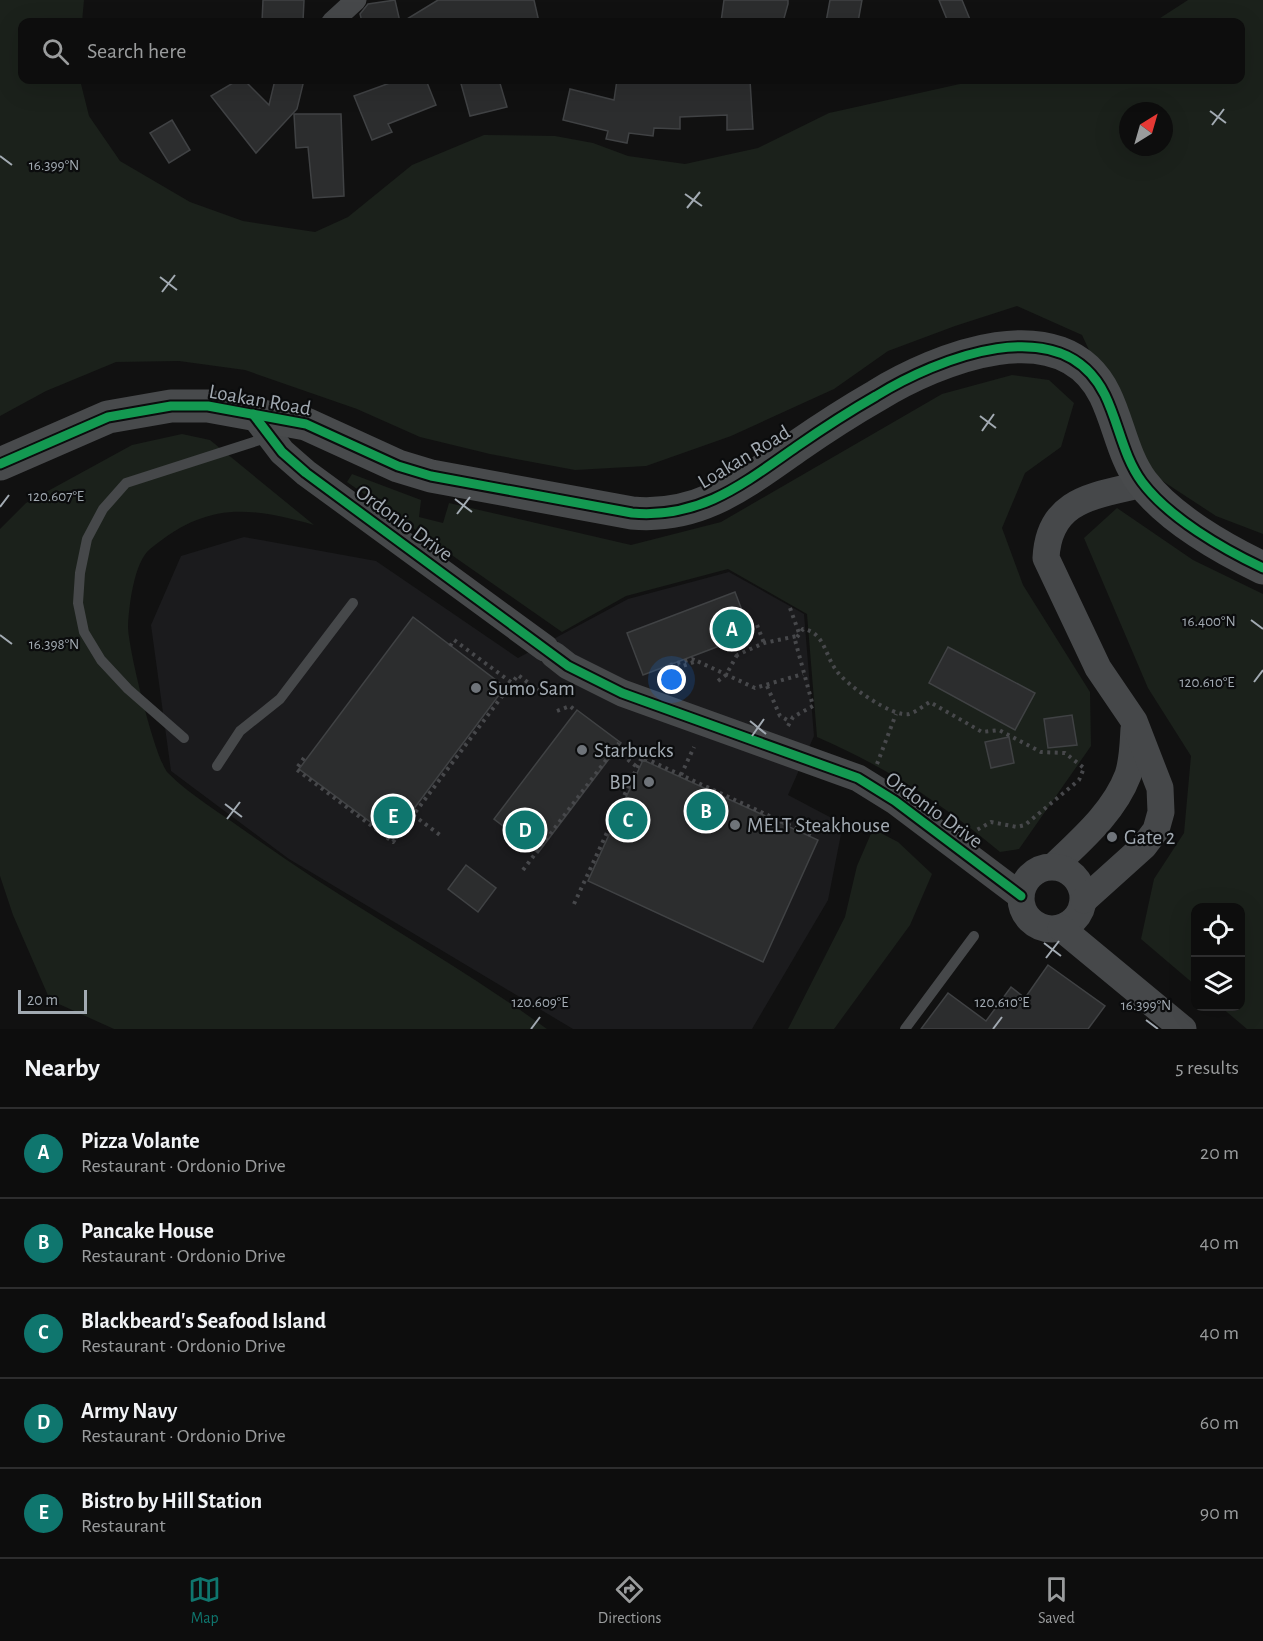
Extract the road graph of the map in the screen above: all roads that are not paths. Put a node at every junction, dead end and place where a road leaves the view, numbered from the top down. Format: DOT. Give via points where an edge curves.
graph roads {
  1 [pos="356,0"];
  2 [pos="336,18"];
  3 [pos="261,425"];
  4 [pos="0,464"];
  5 [pos="1143,483"];
  6 [pos="1263,568"];
  7 [pos="353,603"];
  8 [pos="1134,722"];
  9 [pos="184,738"];
  10 [pos="217,766"];
  11 [pos="1054,866"];
  12 [pos="1021,896"];
  13 [pos="1084,900"];
  14 [pos="1061,928"];
  15 [pos="974,936"];
  16 [pos="905,1029"];
  17 [pos="1183,1029"];
  1 -- 2 [label="street"];
  3 -- 4 [label="main road, Loakan Road" via="208,406 135,410 69,431"];
  3 -- 5 [label="main road, Loakan Road" via="306,424 398,466 431,476 657,515 719,498 859,406 934,364 1006,348 1040,348 1072,359 1094,378"];
  3 -- 9 [label="lane" via="126,483 103,509 87,540 78,603 84,632 101,660 128,689"];
  3 -- 12 [label="street, Ordonio Drive" via="306,473 568,666 622,693 858,778 895,801"];
  5 -- 6 [label="main road, Loakan Road" via="1199,533"];
  5 -- 8 [label="street" via="1085,499 1066,509 1054,522 1046,558 1098,668"];
  7 -- 10 [label="lane" via="280,699 240,730"];
  8 -- 11 [label="street" via="1128,776 1095,825"];
  8 -- 13 [label="street" via="1160,789 1161,812 1156,830 1144,846"];
  11 -- 12 [label="street" via="1044,867 1027,878"];
  11 -- 13 [label="street" via="1073,874"];
  12 -- 14 [label="street, Ordonio Drive" via="1022,906 1033,922 1041,927"];
  13 -- 14 [label="street" via="1077,918"];
  14 -- 17 [label="street, Ordonio Drive"];
  15 -- 16 [label="lane"];
}
